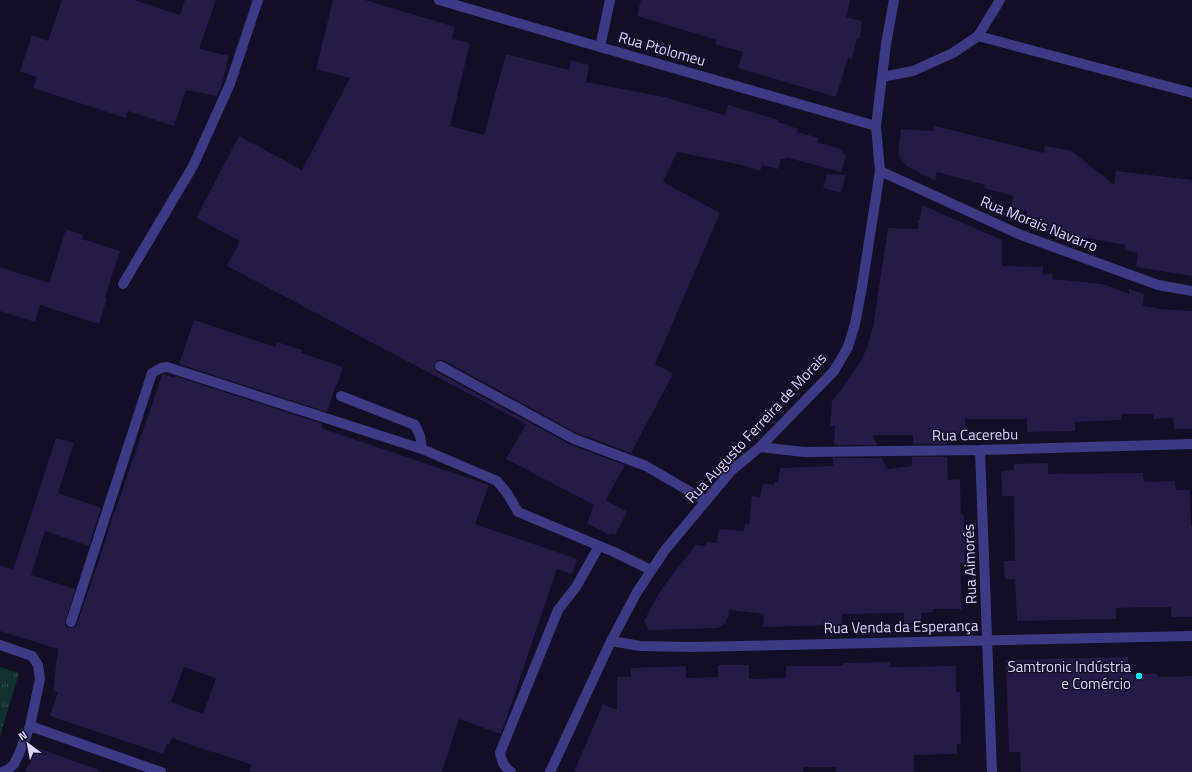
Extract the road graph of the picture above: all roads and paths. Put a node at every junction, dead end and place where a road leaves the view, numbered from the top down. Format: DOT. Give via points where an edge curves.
graph roads {
  1 [pos="258,0"];
  2 [pos="439,0"];
  3 [pos="610,0"];
  4 [pos="894,0"];
  5 [pos="1000,0"];
  6 [pos="978,36"];
  7 [pos="600,47"];
  8 [pos="882,77"];
  9 [pos="1192,93"];
  10 [pos="876,126"];
  11 [pos="880,171"];
  12 [pos="123,284"];
  13 [pos="1192,291"];
  14 [pos="440,366"];
  15 [pos="341,396"];
  16 [pos="1192,444"];
  17 [pos="760,447"];
  18 [pos="422,449"];
  19 [pos="980,450"];
  20 [pos="706,501"];
  21 [pos="599,546"];
  22 [pos="651,570"];
  23 [pos="71,622"];
  24 [pos="1192,636"];
  25 [pos="988,640"];
  26 [pos="611,641"];
  27 [pos="0,645"];
  28 [pos="30,726"];
  29 [pos="2,772"];
  30 [pos="160,772"];
  31 [pos="511,772"];
  32 [pos="550,772"];
  33 [pos="992,772"];
  1 -- 12 [label="street" via="230,84 194,166"];
  2 -- 7 [label="street, Rua Ptolomeu"];
  3 -- 7 [label="street"];
  4 -- 8 [label="street, Rua Augusto Ferreira de Morais"];
  5 -- 6 [label="street"];
  6 -- 8 [label="street" via="953,53 913,71"];
  6 -- 9 [label="street"];
  7 -- 10 [label="street, Rua Ptolomeu"];
  8 -- 10 [label="street, Rua Augusto Ferreira de Morais"];
  10 -- 11 [label="street, Rua Augusto Ferreira de Morais"];
  11 -- 13 [label="street, Rua Morais Navarro" via="1021,235 1158,285"];
  11 -- 17 [label="street, Rua Augusto Ferreira de Morais" via="858,309 848,347 834,371"];
  14 -- 20 [label="street" via="574,439 646,466"];
  15 -- 18 [label="street" via="415,425"];
  16 -- 19 [label="street, Rua Cacerebu"];
  17 -- 19 [label="street, Rua Cacerebu" via="804,452"];
  17 -- 20 [label="street, Rua Augusto Ferreira de Morais" via="731,471"];
  18 -- 21 [label="street" via="497,481 518,512"];
  18 -- 23 [label="street" via="167,367 161,368 152,373"];
  19 -- 25 [label="street, Rua Aimorés"];
  20 -- 22 [label="street, Rua Augusto Ferreira de Morais" via="664,550"];
  21 -- 22 [label="street"];
  21 -- 31 [label="street" via="576,587 558,610 500,753 502,762"];
  22 -- 26 [label="street, Rua Augusto Ferreira de Morais"];
  24 -- 25 [label="street, Rua Venda da Esperança"];
  25 -- 26 [label="street, Rua Venda da Esperança" via="691,647 640,646"];
  25 -- 33 [label="street, Rua Aimorés"];
  26 -- 32 [label="street, Rua Augusto Ferreira de Morais"];
  27 -- 28 [label="street" via="32,656 38,665 40,679"];
  28 -- 29 [label="street" via="14,764"];
  28 -- 30 [label="street"];
}
